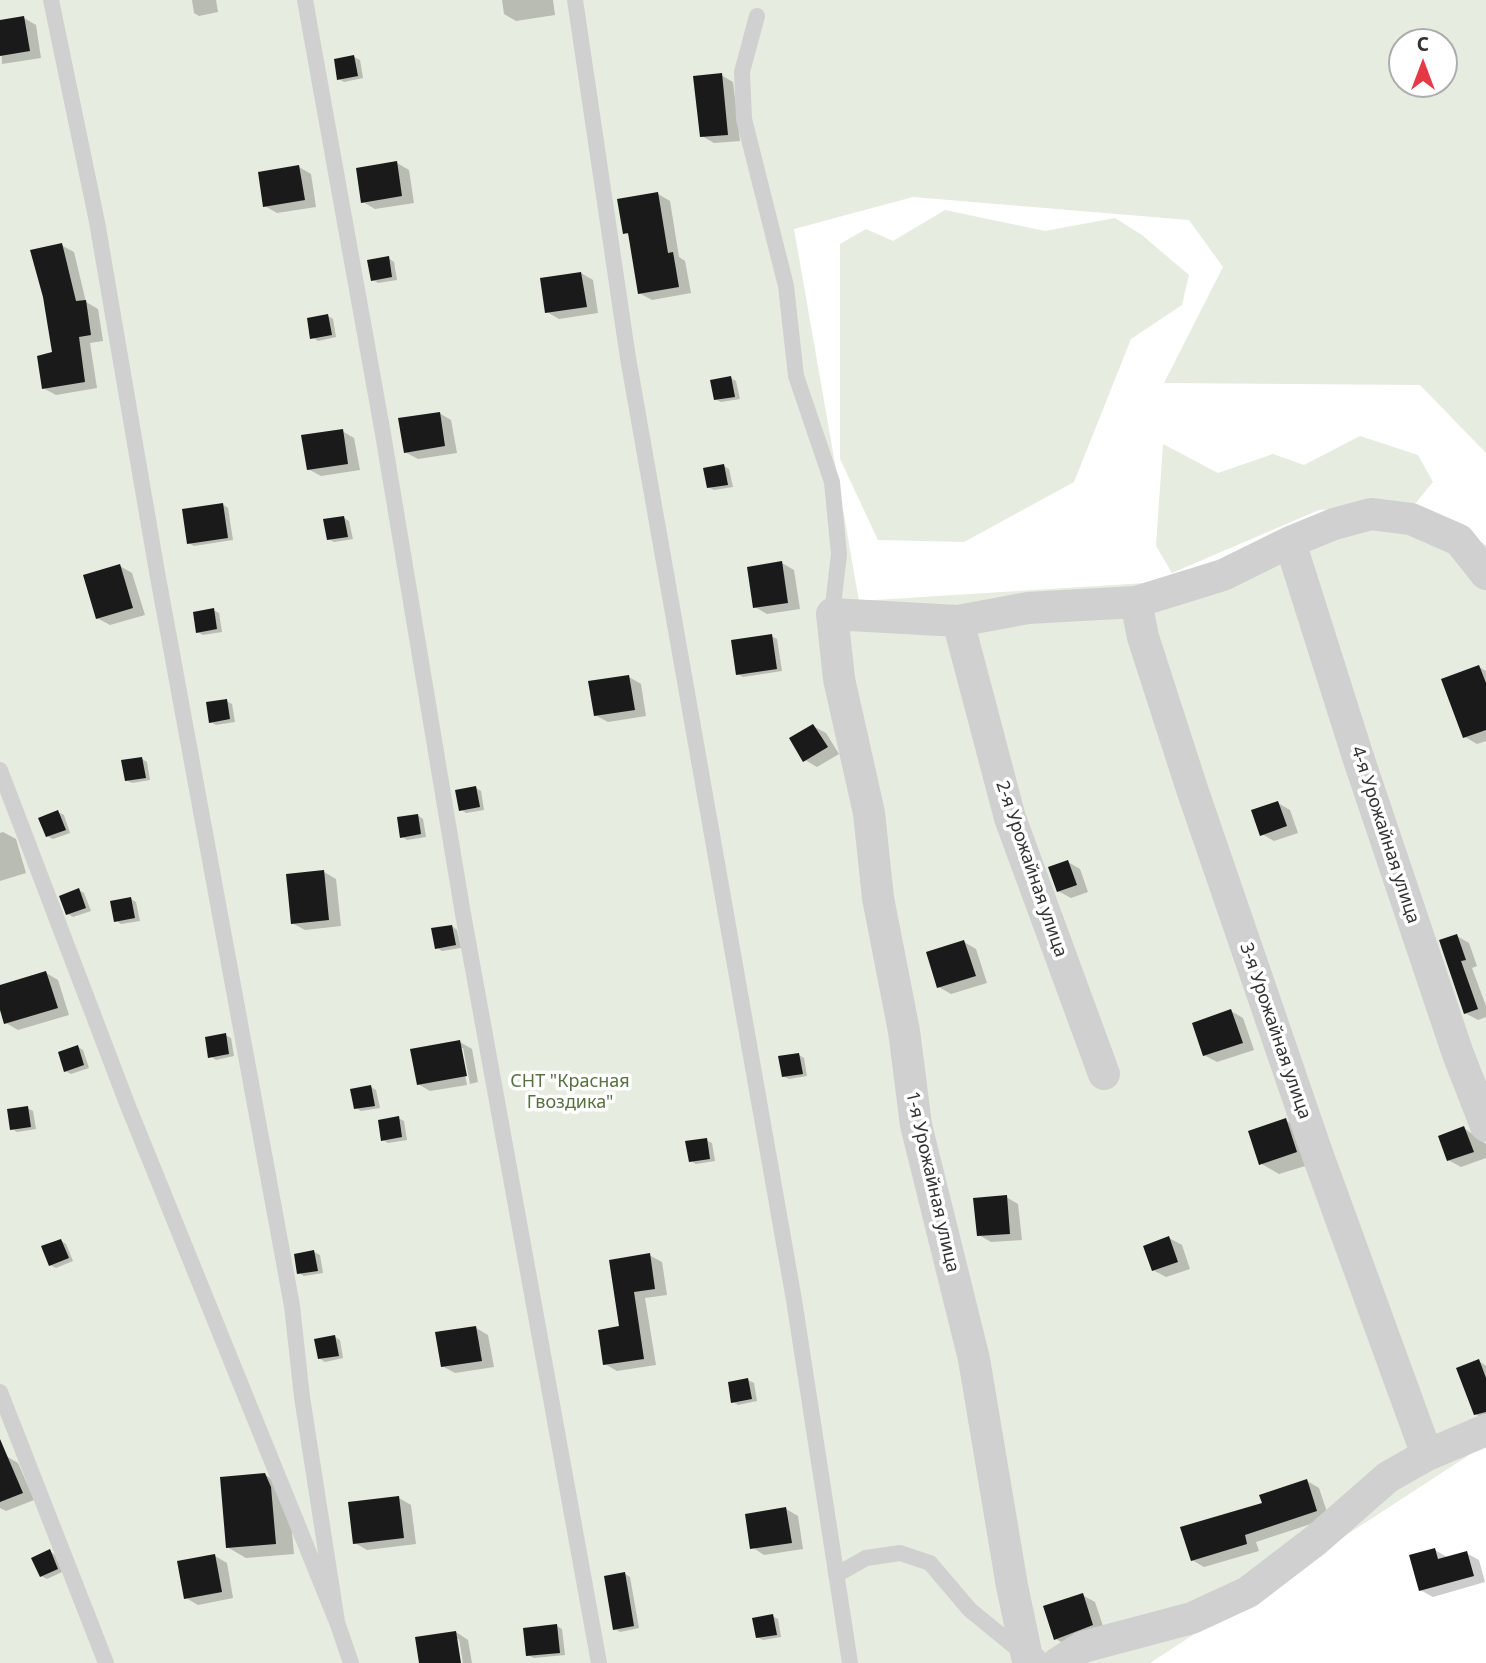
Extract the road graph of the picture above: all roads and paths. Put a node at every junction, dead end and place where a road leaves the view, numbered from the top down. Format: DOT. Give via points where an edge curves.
graph roads {
  1 [pos="51,0"];
  2 [pos="305,0"];
  3 [pos="575,0"];
  4 [pos="757,16"];
  5 [pos="1290,542"];
  6 [pos="1486,574"];
  7 [pos="1136,602"];
  8 [pos="832,614"];
  9 [pos="958,621"];
  10 [pos="0,770"];
  11 [pos="1104,1074"];
  12 [pos="1486,1126"];
  13 [pos="0,1392"];
  14 [pos="1486,1430"];
  15 [pos="1427,1455"];
  16 [pos="836,1575"];
  17 [pos="337,1622"];
  18 [pos="1030,1660"];
  19 [pos="106,1663"];
  20 [pos="351,1663"];
  21 [pos="598,1663"];
  22 [pos="849,1663"];
  23 [pos="1058,1663"];
  1 -- 17 [label="lane" via="97,222 292,1306"];
  2 -- 21 [label="lane"];
  3 -- 16 [label="lane" via="628,358 790,1273"];
  4 -- 8 [label="lane" via="743,72 744,119 786,286 796,376 832,482 839,554"];
  5 -- 6 [label="street" via="1371,514 1411,519 1459,540"];
  5 -- 7 [label="street" via="1223,575"];
  5 -- 12 [label="street, 4-я Урожайная улица" via="1358,757"];
  7 -- 9 [label="street" via="1028,608"];
  7 -- 15 [label="street, 3-я Урожайная улица" via="1192,789"];
  8 -- 9 [label="street"];
  8 -- 18 [label="street, 1-я Урожайная улица" via="839,679 869,813 878,898 904,1031 916,1125 974,1359"];
  9 -- 11 [label="street, 2-я Урожайная улица" via="1010,818"];
  10 -- 17 [label="lane" via="128,1106"];
  13 -- 19 [label="lane"];
  14 -- 15 [label="street"];
  15 -- 23 [label="street" via="1388,1477 1248,1592 1192,1618 1083,1647"];
  16 -- 18 [label="lane" via="866,1558 900,1553 930,1563 970,1610"];
  16 -- 22 [label="lane"];
  17 -- 20 [label="lane"];
}
